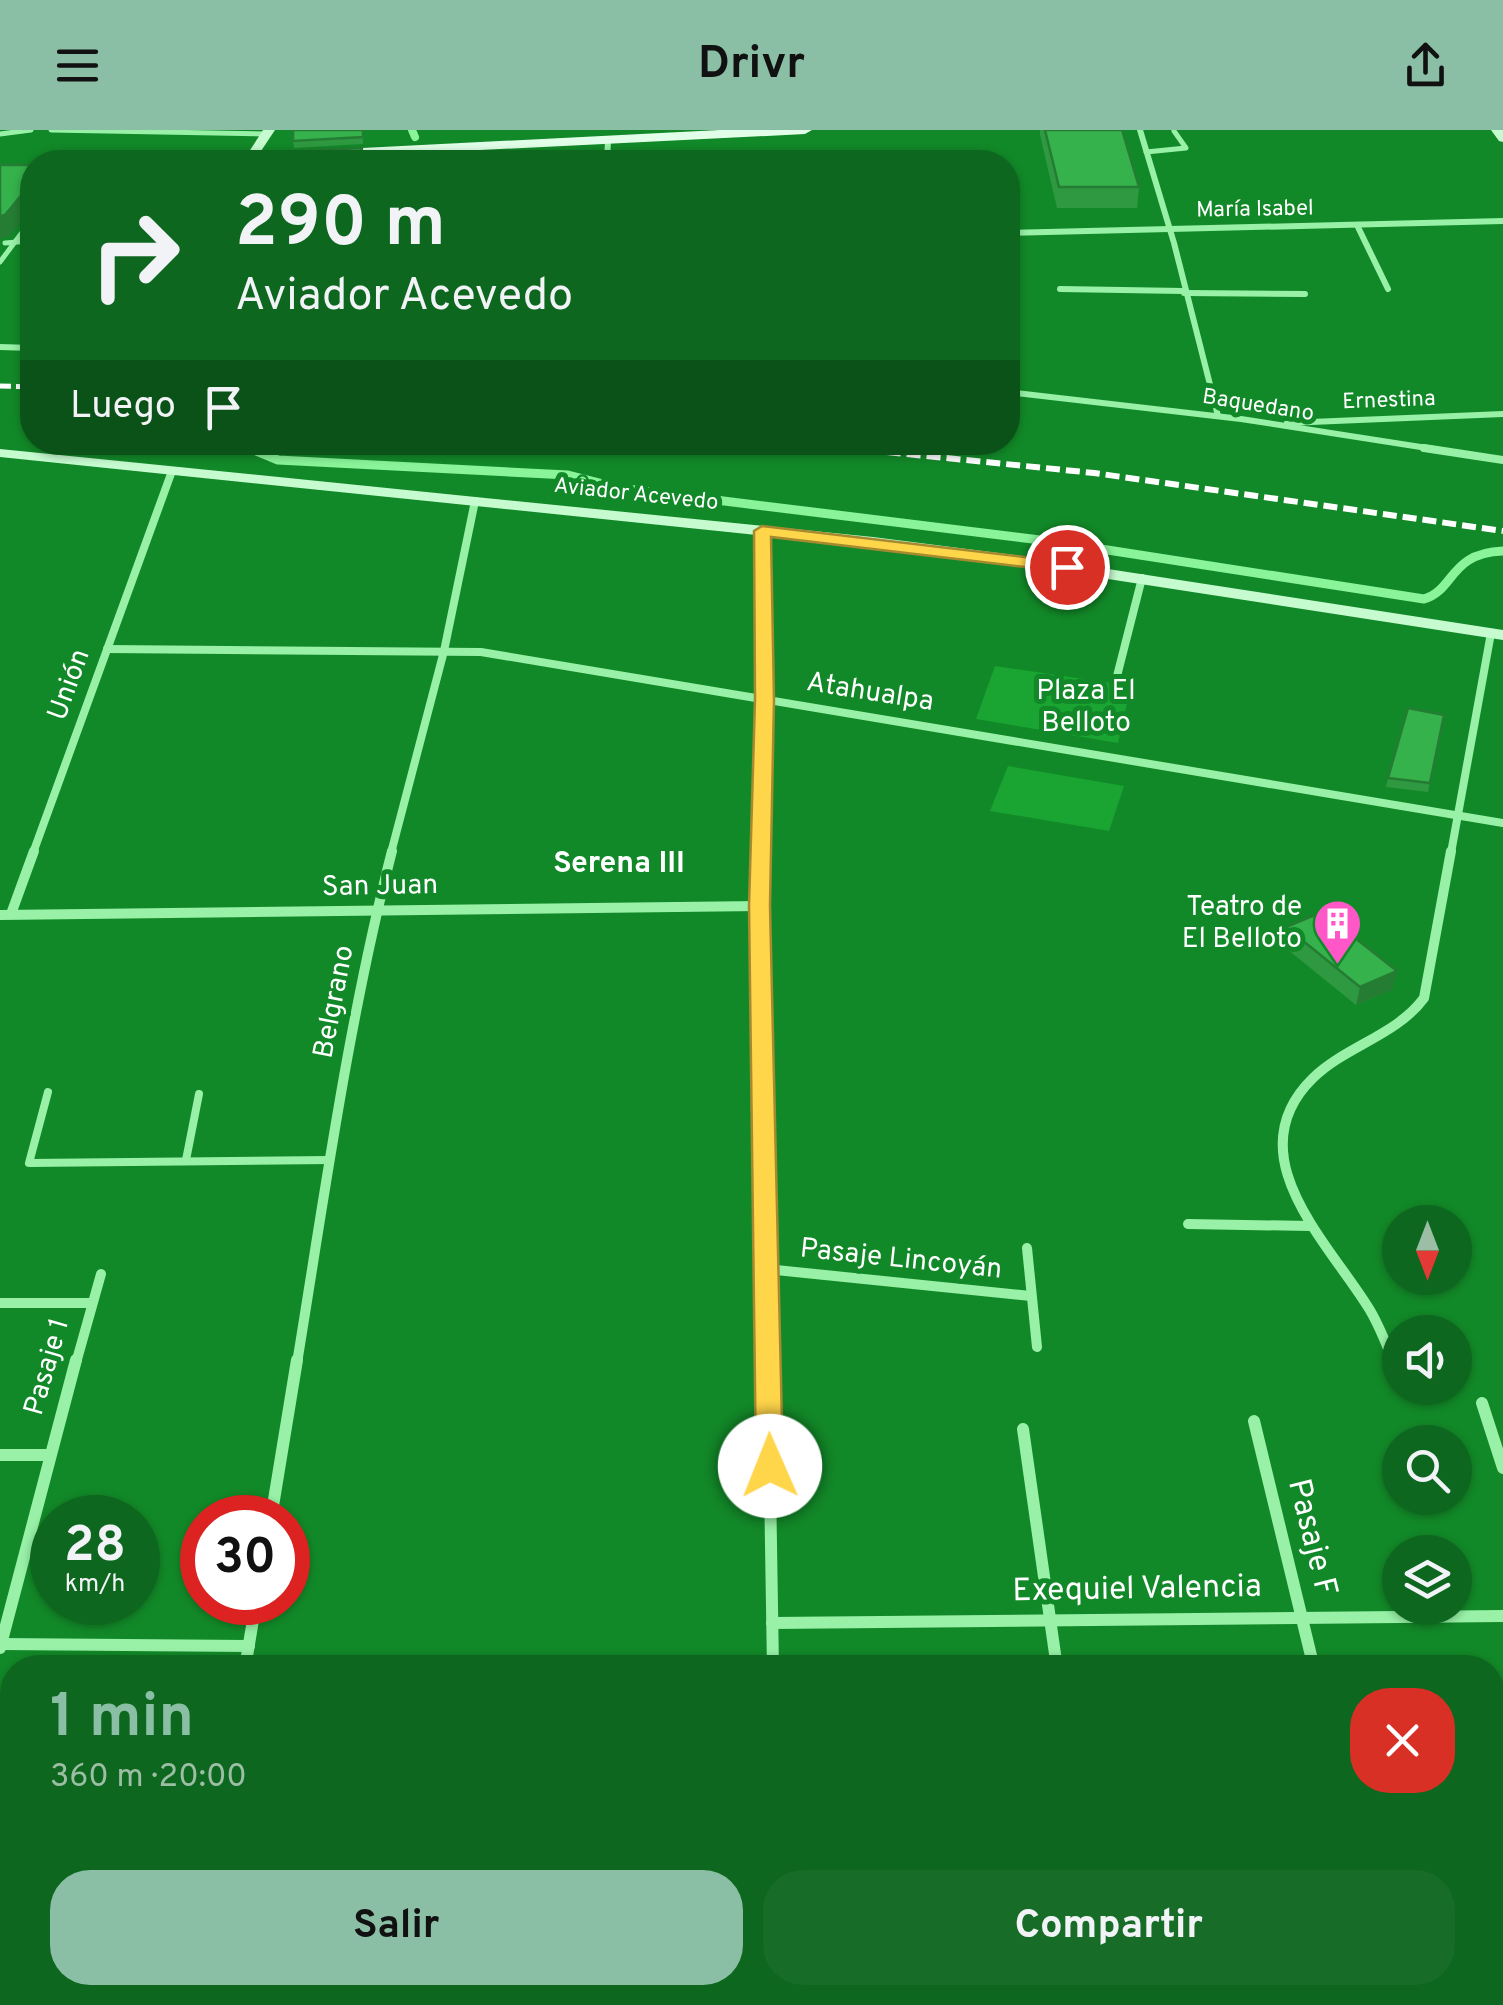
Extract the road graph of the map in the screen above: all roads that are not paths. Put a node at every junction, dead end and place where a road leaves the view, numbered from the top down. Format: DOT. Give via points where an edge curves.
graph roads {
  1 [pos="32,130"];
  2 [pos="51,130"];
  3 [pos="147,130"];
  4 [pos="806,130"];
  5 [pos="1140,130"];
  6 [pos="1497,130"];
  7 [pos="267,132"];
  8 [pos="706,132"];
  9 [pos="1174,132"];
  10 [pos="0,134"];
  11 [pos="551,137"];
  12 [pos="1503,139"];
  13 [pos="608,140"];
  14 [pos="366,150"];
  15 [pos="608,150"];
  16 [pos="1146,152"];
  17 [pos="1503,222"];
  18 [pos="1357,225"];
  19 [pos="1170,229"];
  20 [pos="1020,233"];
  21 [pos="20,236"];
  22 [pos="16,242"];
  23 [pos="20,242"];
  24 [pos="5,243"];
  25 [pos="0,262"];
  26 [pos="1060,289"];
  27 [pos="1388,289"];
  28 [pos="1184,292"];
  29 [pos="1305,294"];
  30 [pos="1020,393"];
  31 [pos="1503,414"];
  32 [pos="1218,416"];
  33 [pos="1276,424"];
  34 [pos="0,453"];
  35 [pos="1503,460"];
  36 [pos="172,472"];
  37 [pos="475,501"];
  38 [pos="762,531"];
  39 [pos="1142,578"];
  40 [pos="1497,634"];
  41 [pos="106,649"];
  42 [pos="444,651"];
  43 [pos="1116,680"];
  44 [pos="765,699"];
  45 [pos="1457,815"];
  46 [pos="1503,823"];
  47 [pos="760,906"];
  48 [pos="378,908"];
  49 [pos="5,915"];
  50 [pos="48,1092"];
  51 [pos="199,1094"];
  52 [pos="186,1160"];
  53 [pos="330,1160"];
  54 [pos="1188,1224"];
  55 [pos="1310,1226"];
  56 [pos="1027,1248"];
  57 [pos="766,1269"];
  58 [pos="101,1274"];
  59 [pos="1031,1296"];
  60 [pos="0,1302"];
  61 [pos="92,1302"];
  62 [pos="1382,1338"];
  63 [pos="1037,1346"];
  64 [pos="1482,1403"];
  65 [pos="1254,1421"];
  66 [pos="1024,1429"];
  67 [pos="0,1455"];
  68 [pos="49,1455"];
  69 [pos="1503,1468"];
  70 [pos="275,1495"];
  71 [pos="1303,1616"];
  72 [pos="1503,1616"];
  73 [pos="1050,1619"];
  74 [pos="772,1623"];
  75 [pos="252,1625"];
  76 [pos="0,1645"];
  77 [pos="249,1646"];
  78 [pos="247,1655"];
  79 [pos="773,1655"];
  80 [pos="1055,1655"];
  81 [pos="1311,1655"];
  1 -- 10 [label="lane"];
  2 -- 3 [label="lane"];
  3 -- 7 [label="lane"];
  4 -- 8 [label="main road"];
  5 -- 16 [label="street"];
  6 -- 12 [label="main road"];
  8 -- 13 [label="main road"];
  9 -- 16 [label="lane" via="1186,148"];
  11 -- 13 [label="main road"];
  11 -- 14 [label="main road"];
  13 -- 15 [label="street"];
  16 -- 19 [label="street"];
  17 -- 18 [label="street, María Isabel"];
  18 -- 19 [label="street, María Isabel"];
  18 -- 27 [label="street"];
  19 -- 20 [label="street, María Isabel"];
  19 -- 28 [label="street"];
  21 -- 22 [label="lane"];
  22 -- 23 [label="lane"];
  22 -- 24 [label="lane"];
  22 -- 25 [label="lane"];
  26 -- 28 [label="street"];
  28 -- 29 [label="street"];
  28 -- 32 [label="street"];
  30 -- 32 [label="street, Baquedano"];
  31 -- 33 [label="street, Ernestina"];
  32 -- 33 [label="street, Baquedano"];
  33 -- 35 [label="street, Baquedano"];
  34 -- 36 [label="main road, Aviador Acevedo"];
  36 -- 37 [label="main road, Aviador Acevedo"];
  36 -- 41 [label="street, Unión"];
  37 -- 38 [label="main road, Aviador Acevedo"];
  37 -- 42 [label="street, Belgrano"];
  38 -- 39 [label="main road, Aviador Acevedo"];
  38 -- 44 [label="street"];
  39 -- 40 [label="main road, Aviador Acevedo"];
  39 -- 43 [label="street"];
  40 -- 45 [label="street"];
  41 -- 42 [label="street, Atahualpa"];
  41 -- 49 [label="street, Unión"];
  42 -- 44 [label="street, Atahualpa"];
  42 -- 48 [label="street, Belgrano"];
  44 -- 45 [label="street, Atahualpa"];
  44 -- 47 [label="street"];
  45 -- 46 [label="street, Atahualpa"];
  45 -- 55 [label="street" via="1424,998 1413,1013 1318,1074 1284,1122 1284,1165"];
  47 -- 48 [label="street, San Juan"];
  47 -- 57 [label="street"];
  48 -- 49 [label="street, San Juan"];
  48 -- 53 [label="street, Belgrano"];
  50 -- 52 [label="lane" via="28,1164"];
  51 -- 52 [label="lane"];
  52 -- 53 [label="lane"];
  53 -- 70 [label="street, Belgrano"];
  54 -- 55 [label="street"];
  55 -- 62 [label="street"];
  56 -- 59 [label="street, Pasaje Lincoyán"];
  57 -- 59 [label="street, Pasaje Lincoyán"];
  57 -- 74 [label="street"];
  58 -- 61 [label="street, Pasaje 1"];
  59 -- 63 [label="street, Pasaje Lincoyán"];
  60 -- 61 [label="street"];
  61 -- 68 [label="street, Pasaje 1"];
  64 -- 69 [label="street"];
  65 -- 71 [label="street, Pasaje F"];
  66 -- 73 [label="street"];
  67 -- 68 [label="street"];
  68 -- 76 [label="street, Pasaje 1"];
  71 -- 72 [label="street, Exequiel Valencia"];
  71 -- 73 [label="street, Exequiel Valencia"];
  71 -- 81 [label="street, Pasaje F"];
  73 -- 74 [label="street, Exequiel Valencia"];
  73 -- 80 [label="street"];
  74 -- 79 [label="street"];
  75 -- 77 [label="street"];
  76 -- 77 [label="street"];
  77 -- 78 [label="street"];
}
